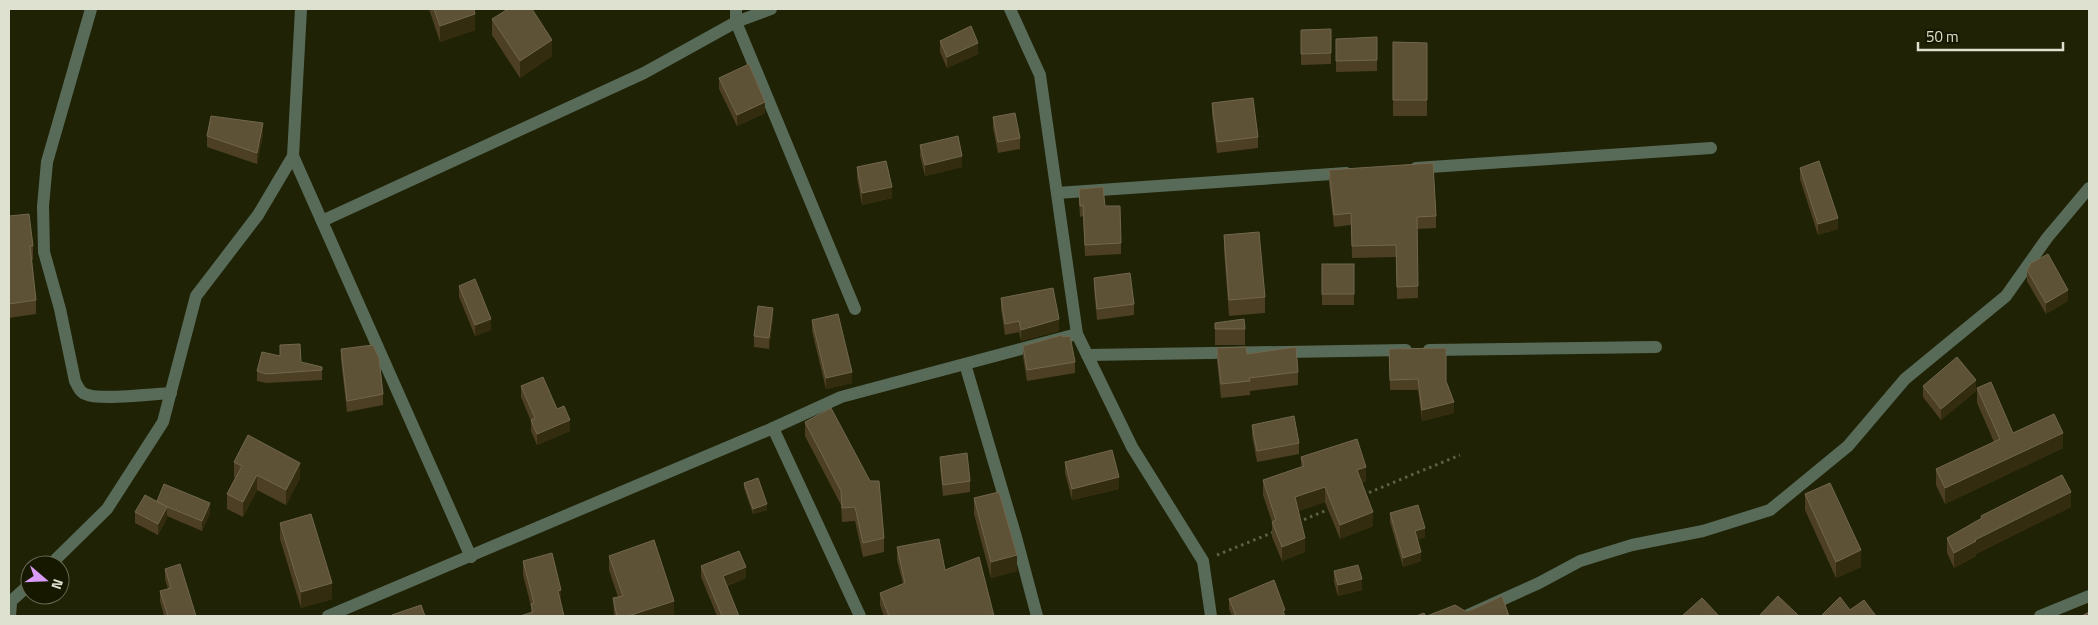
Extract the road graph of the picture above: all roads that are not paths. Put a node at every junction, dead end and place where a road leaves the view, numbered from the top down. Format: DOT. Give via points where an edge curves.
graph roads {
  1 [pos="91,9"];
  2 [pos="301,9"];
  3 [pos="771,9"];
  4 [pos="1010,9"];
  5 [pos="736,15"];
  6 [pos="1711,148"];
  7 [pos="293,156"];
  8 [pos="1404,169"];
  9 [pos="1354,172"];
  10 [pos="2089,188"];
  11 [pos="1057,193"];
  12 [pos="322,221"];
  13 [pos="855,309"];
  14 [pos="1077,334"];
  15 [pos="1656,347"];
  16 [pos="1087,355"];
  17 [pos="965,364"];
  18 [pos="171,393"];
  19 [pos="773,428"];
  20 [pos="60,555"];
  21 [pos="471,557"];
  22 [pos="20,594"];
  23 [pos="2089,596"];
  24 [pos="10,603"];
  25 [pos="10,616"];
  26 [pos="328,616"];
  27 [pos="860,616"];
  28 [pos="1037,616"];
  29 [pos="1211,616"];
  30 [pos="1466,616"];
  31 [pos="2040,616"];
  1 -- 18 [label="street" via="47,162 43,206 44,252 80,391 102,397"];
  2 -- 7 [label="street"];
  3 -- 5 [label="street"];
  4 -- 11 [label="street" via="1040,75"];
  5 -- 12 [label="street" via="644,73"];
  5 -- 13 [label="street"];
  6 -- 8 [label="street"];
  7 -- 12 [label="street"];
  7 -- 18 [label="street" via="258,215 196,296"];
  9 -- 11 [label="street"];
  10 -- 30 [label="street" via="2047,238 2006,296 1905,379 1848,446 1770,510 1703,531 1632,545 1580,561"];
  11 -- 14 [label="street"];
  12 -- 21 [label="street"];
  14 -- 16 [label="street"];
  14 -- 17 [label="street"];
  15 -- 16 [label="street"];
  16 -- 29 [label="street" via="1132,448 1203,561"];
  17 -- 19 [label="street" via="841,397"];
  17 -- 28 [label="street"];
  18 -- 20 [label="street" via="163,422 107,509"];
  19 -- 21 [label="street"];
  19 -- 27 [label="street"];
  21 -- 26 [label="street"];
  22 -- 24 [label="street"];
  23 -- 31 [label="street"];
  24 -- 25 [label="street"];
}
